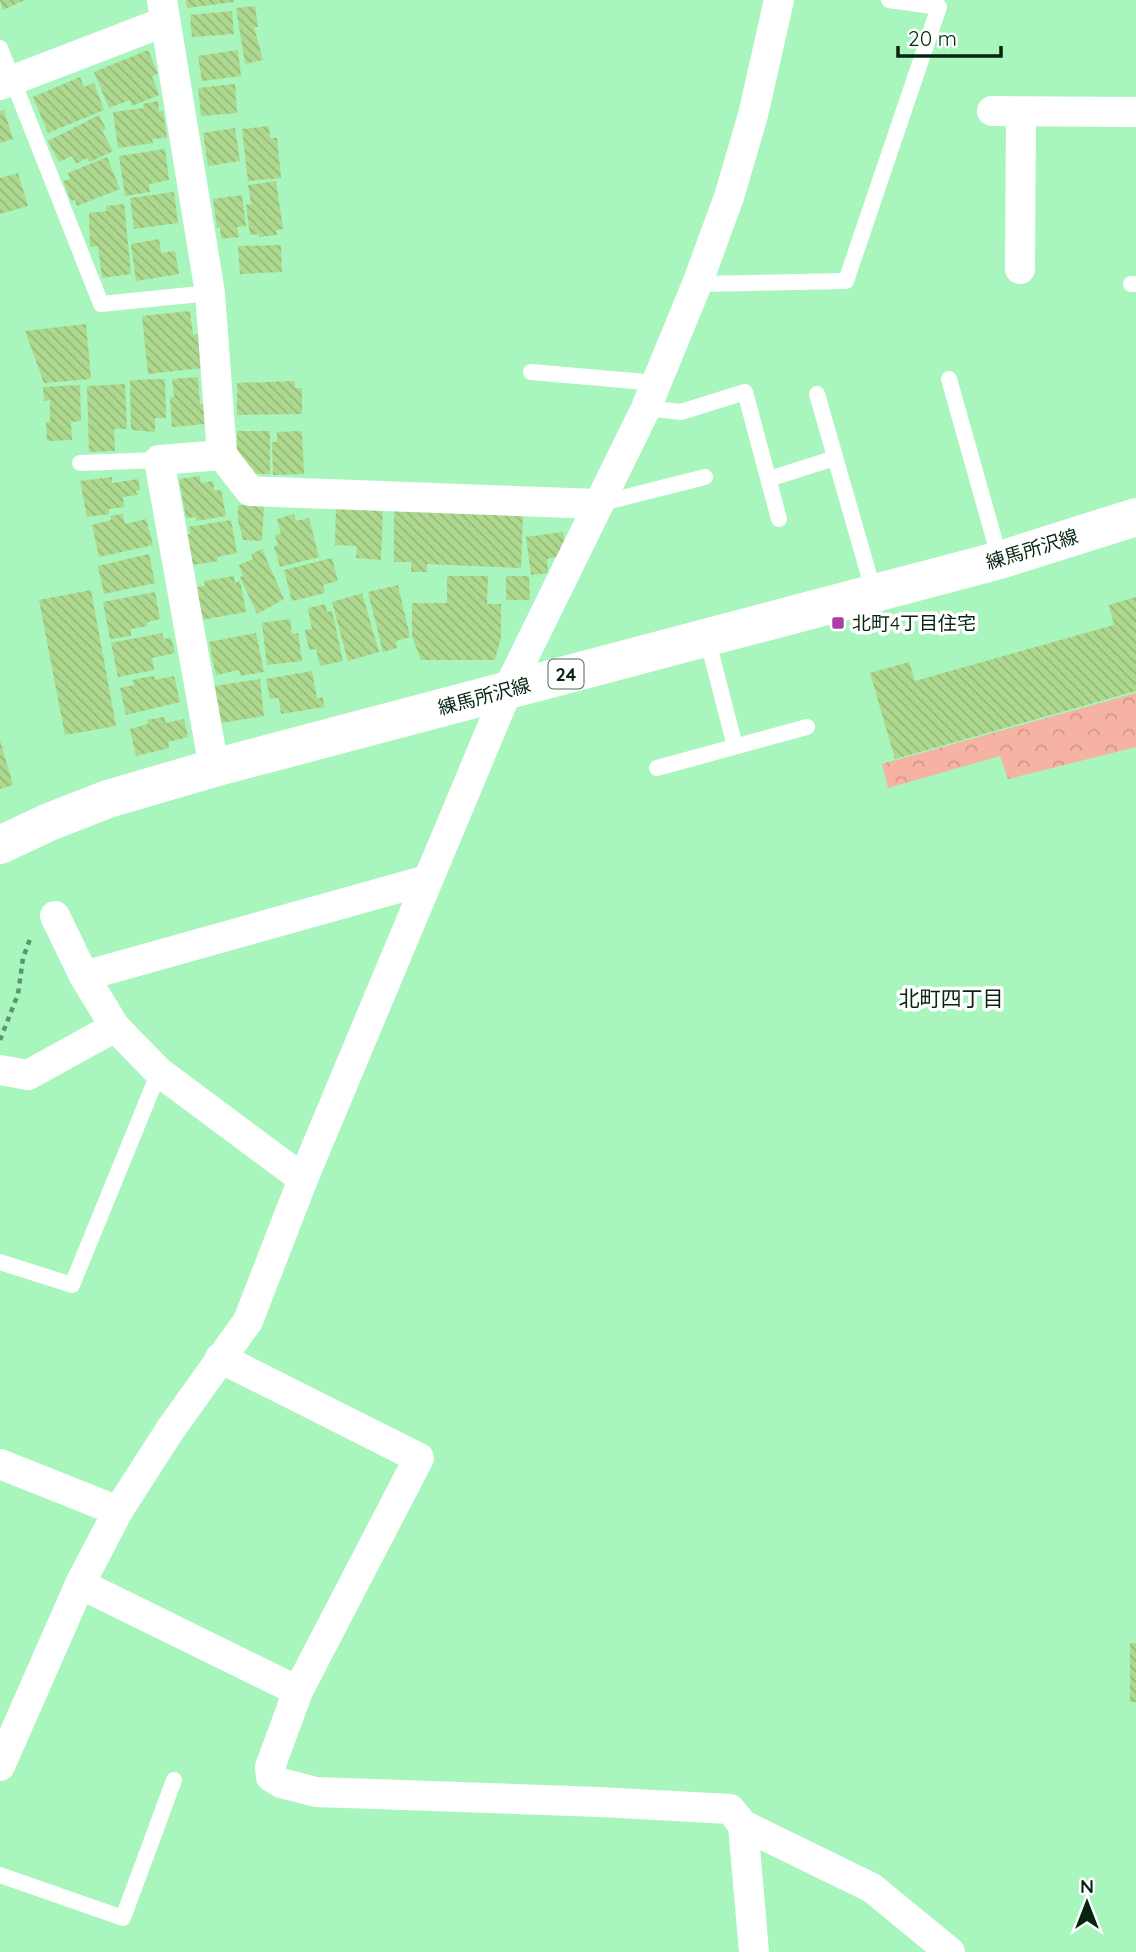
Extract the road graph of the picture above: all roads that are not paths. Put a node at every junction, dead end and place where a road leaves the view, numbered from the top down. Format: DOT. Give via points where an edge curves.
graph roads {
  1 [pos="779,0"];
  2 [pos="888,0"];
  3 [pos="163,11"];
  4 [pos="0,48"];
  5 [pos="6,83"];
  6 [pos="992,111"];
  7 [pos="1021,112"];
  8 [pos="1136,112"];
  9 [pos="1020,269"];
  10 [pos="697,284"];
  11 [pos="210,293"];
  12 [pos="531,372"];
  13 [pos="949,379"];
  14 [pos="817,394"];
  15 [pos="651,396"];
  16 [pos="222,455"];
  17 [pos="835,458"];
  18 [pos="159,460"];
  19 [pos="80,463"];
  20 [pos="705,477"];
  21 [pos="769,479"];
  22 [pos="598,504"];
  23 [pos="1136,517"];
  24 [pos="779,519"];
  25 [pos="1000,560"];
  26 [pos="873,593"];
  27 [pos="707,638"];
  28 [pos="508,689"];
  29 [pos="807,727"];
  30 [pos="735,746"];
  31 [pos="214,768"];
  32 [pos="657,768"];
  33 [pos="0,845"];
  34 [pos="427,880"];
  35 [pos="55,916"];
  36 [pos="84,976"];
  37 [pos="115,1027"];
  38 [pos="0,1070"];
  39 [pos="159,1072"];
  40 [pos="303,1179"];
  41 [pos="0,1262"];
  42 [pos="220,1359"];
  43 [pos="0,1464"];
  44 [pos="118,1511"];
  45 [pos="80,1584"];
  46 [pos="298,1691"];
  47 [pos="2,1750"];
  48 [pos="174,1780"];
  49 [pos="743,1825"];
  50 [pos="0,1875"];
  51 [pos="754,1952"];
  52 [pos="950,1952"];
  1 -- 10 [label="street" via="753,115"];
  2 -- 10 [label="lane" via="939,7 846,281"];
  3 -- 5 [label="street"];
  3 -- 11 [label="street"];
  4 -- 5 [label="lane"];
  5 -- 11 [label="lane" via="101,304"];
  6 -- 7 [label="street"];
  7 -- 8 [label="street"];
  7 -- 9 [label="street"];
  10 -- 15 [label="street"];
  11 -- 16 [label="street"];
  12 -- 15 [label="lane"];
  13 -- 25 [label="lane"];
  14 -- 17 [label="lane"];
  15 -- 21 [label="lane" via="681,412 745,392"];
  15 -- 22 [label="street"];
  16 -- 18 [label="street"];
  16 -- 22 [label="street" via="250,491"];
  17 -- 21 [label="lane"];
  17 -- 26 [label="lane"];
  18 -- 19 [label="lane"];
  18 -- 31 [label="street"];
  20 -- 22 [label="lane"];
  21 -- 24 [label="lane"];
  22 -- 28 [label="street"];
  23 -- 25 [label="main road, 練馬所沢線 / 24"];
  25 -- 26 [label="main road, 練馬所沢線 / 24"];
  26 -- 27 [label="main road, 練馬所沢線 / 24"];
  27 -- 28 [label="main road, 練馬所沢線 / 24"];
  27 -- 30 [label="lane"];
  28 -- 31 [label="main road, 練馬所沢線 / 24"];
  28 -- 34 [label="street"];
  29 -- 30 [label="lane"];
  30 -- 32 [label="lane"];
  31 -- 33 [label="main road, 練馬所沢線 / 24" via="108,799"];
  34 -- 36 [label="street"];
  34 -- 40 [label="street"];
  35 -- 36 [label="street"];
  36 -- 37 [label="street"];
  37 -- 38 [label="street" via="28,1074"];
  37 -- 39 [label="street"];
  39 -- 40 [label="street"];
  39 -- 41 [label="lane" via="72,1285"];
  40 -- 42 [label="street" via="248,1321"];
  42 -- 44 [label="street"];
  42 -- 46 [label="street" via="419,1458"];
  43 -- 44 [label="street"];
  44 -- 45 [label="street"];
  45 -- 46 [label="street"];
  45 -- 47 [label="street"];
  46 -- 49 [label="street" via="270,1767 271,1777 281,1783 316,1792 730,1809"];
  48 -- 50 [label="lane" via="122,1918"];
  49 -- 51 [label="street"];
  49 -- 52 [label="street" via="872,1888"];
}
